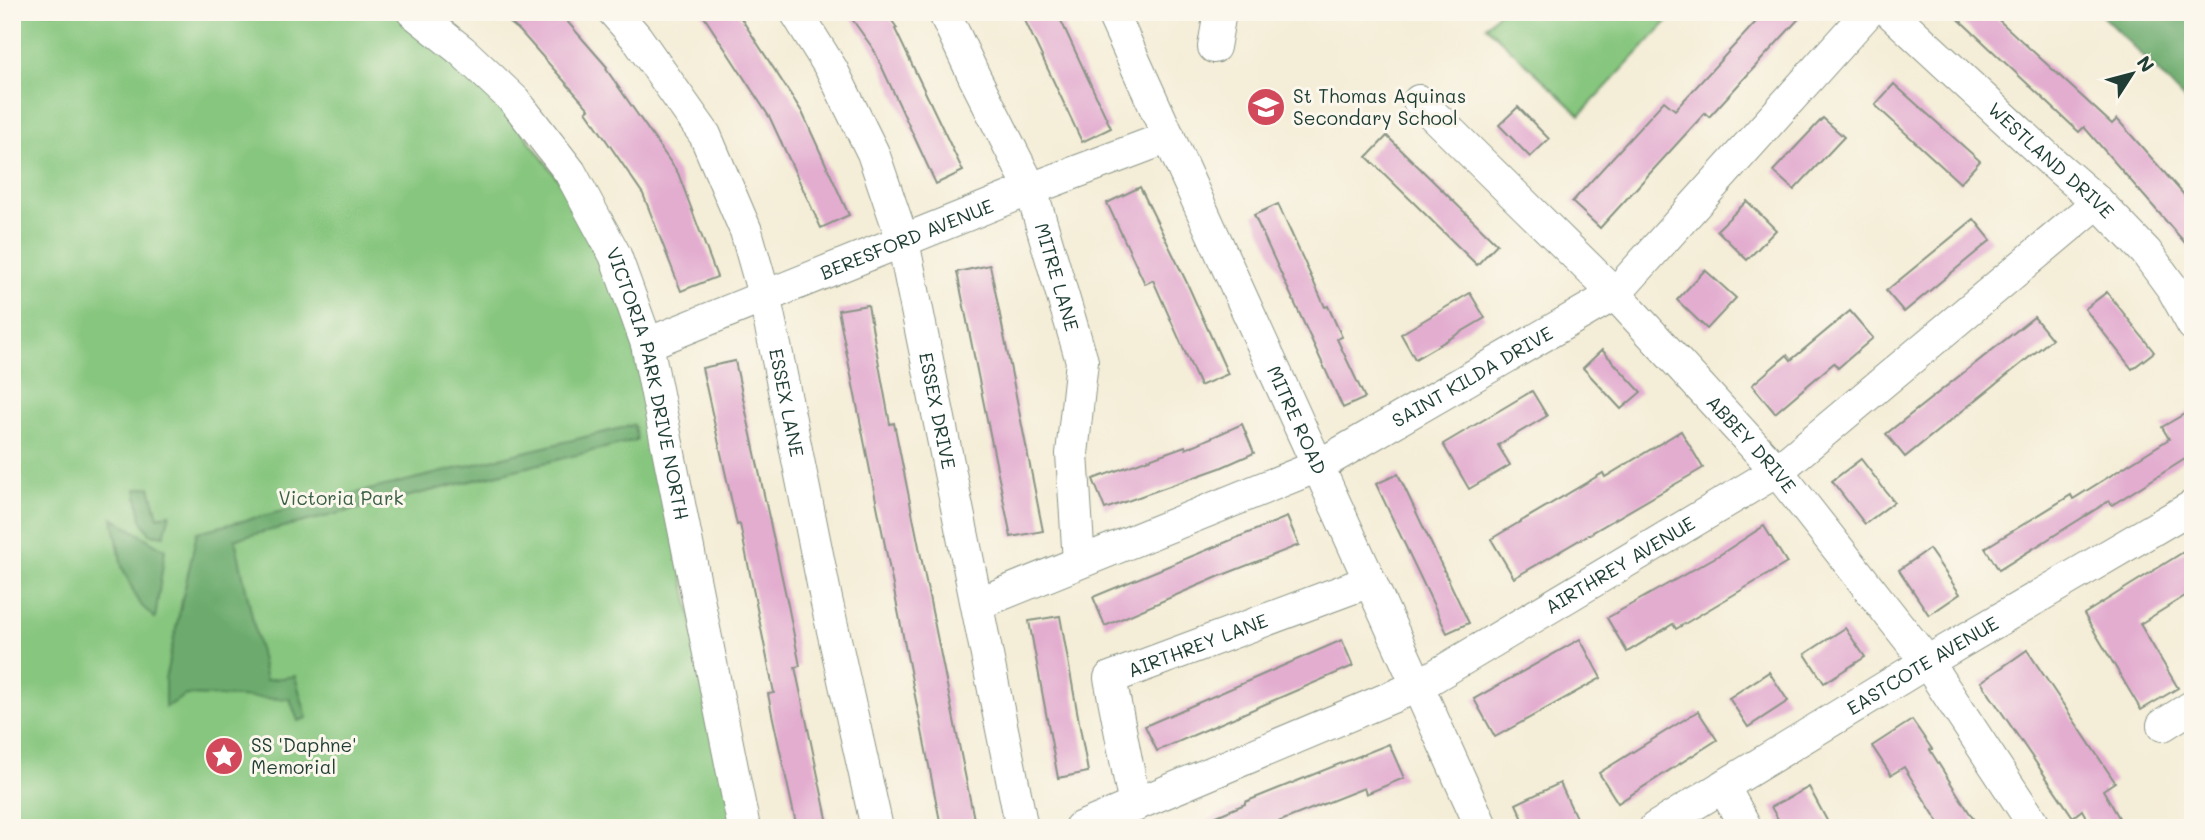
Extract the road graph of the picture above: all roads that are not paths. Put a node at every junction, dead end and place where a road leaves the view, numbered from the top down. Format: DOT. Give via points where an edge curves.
graph roads {
  1 [pos="413,12"];
  2 [pos="614,12"];
  3 [pos="796,12"];
  4 [pos="944,12"];
  5 [pos="1112,12"];
  6 [pos="1220,12"];
  7 [pos="1868,12"];
  8 [pos="1890,12"];
  9 [pos="1214,47"];
  10 [pos="1419,101"];
  11 [pos="1169,137"];
  12 [pos="1031,189"];
  13 [pos="2098,202"];
  14 [pos="903,241"];
  15 [pos="1615,294"];
  16 [pos="764,296"];
  17 [pos="2193,325"];
  18 [pos="647,344"];
  19 [pos="1318,466"];
  20 [pos="1777,471"];
  21 [pos="2193,506"];
  22 [pos="1079,562"];
  23 [pos="1370,581"];
  24 [pos="977,604"];
  25 [pos="1927,662"];
  26 [pos="1418,686"];
  27 [pos="2193,706"];
  28 [pos="2163,725"];
  29 [pos="1723,786"];
  30 [pos="1135,806"];
  31 [pos="744,828"];
  32 [pos="877,828"];
  33 [pos="1022,828"];
  34 [pos="1080,828"];
  35 [pos="1482,828"];
  36 [pos="1654,828"];
  37 [pos="1746,828"];
  38 [pos="2036,828"];
  1 -- 18 [label="street, VICTORIA PARK DRIVE NORTH" via="515,101 570,172 615,255"];
  2 -- 16 [label="street, ESSEX LANE" via="705,135 746,231"];
  3 -- 14 [label="street, ESSEX DRIVE" via="832,69 873,153"];
  4 -- 12 [label="street, MITRE LANE"];
  5 -- 11 [label="street, MITRE ROAD"];
  6 -- 9 [label="street"];
  7 -- 15 [label="street, SAINT KILDA DRIVE"];
  8 -- 13 [label="street, WESTLAND DRIVE"];
  10 -- 15 [label="street, ABBEY DRIVE"];
  11 -- 12 [label="street, BERESFORD AVENUE"];
  11 -- 19 [label="street, MITRE ROAD"];
  12 -- 14 [label="street, BERESFORD AVENUE"];
  12 -- 22 [label="street, MITRE LANE" via="1082,361 1072,454"];
  13 -- 17 [label="street, WESTLAND DRIVE" via="2147,252"];
  13 -- 20 [label="street, AIRTHREY AVENUE"];
  14 -- 16 [label="street, BERESFORD AVENUE"];
  14 -- 24 [label="street, ESSEX DRIVE"];
  15 -- 19 [label="street, SAINT KILDA DRIVE"];
  15 -- 20 [label="street, ABBEY DRIVE"];
  16 -- 18 [label="street, BERESFORD AVENUE"];
  16 -- 32 [label="street, ESSEX LANE"];
  18 -- 31 [label="street, VICTORIA PARK DRIVE NORTH"];
  19 -- 22 [label="street, SAINT KILDA DRIVE"];
  19 -- 23 [label="street, MITRE ROAD"];
  20 -- 25 [label="street, ABBEY DRIVE"];
  20 -- 26 [label="street, AIRTHREY AVENUE"];
  21 -- 25 [label="street, EASTCOTE AVENUE"];
  22 -- 24 [label="street, SAINT KILDA DRIVE"];
  23 -- 26 [label="street, MITRE ROAD"];
  23 -- 30 [label="street, AIRTHREY LANE" via="1110,678"];
  24 -- 33 [label="street, ESSEX DRIVE"];
  25 -- 29 [label="street, EASTCOTE AVENUE"];
  25 -- 38 [label="street, ABBEY DRIVE"];
  26 -- 30 [label="street, AIRTHREY AVENUE"];
  26 -- 35 [label="street, MITRE ROAD"];
  27 -- 28 [label="street"];
  29 -- 36 [label="street, EASTCOTE AVENUE"];
  29 -- 37 [label="street"];
  30 -- 34 [label="street, AIRTHREY AVENUE"];
}
